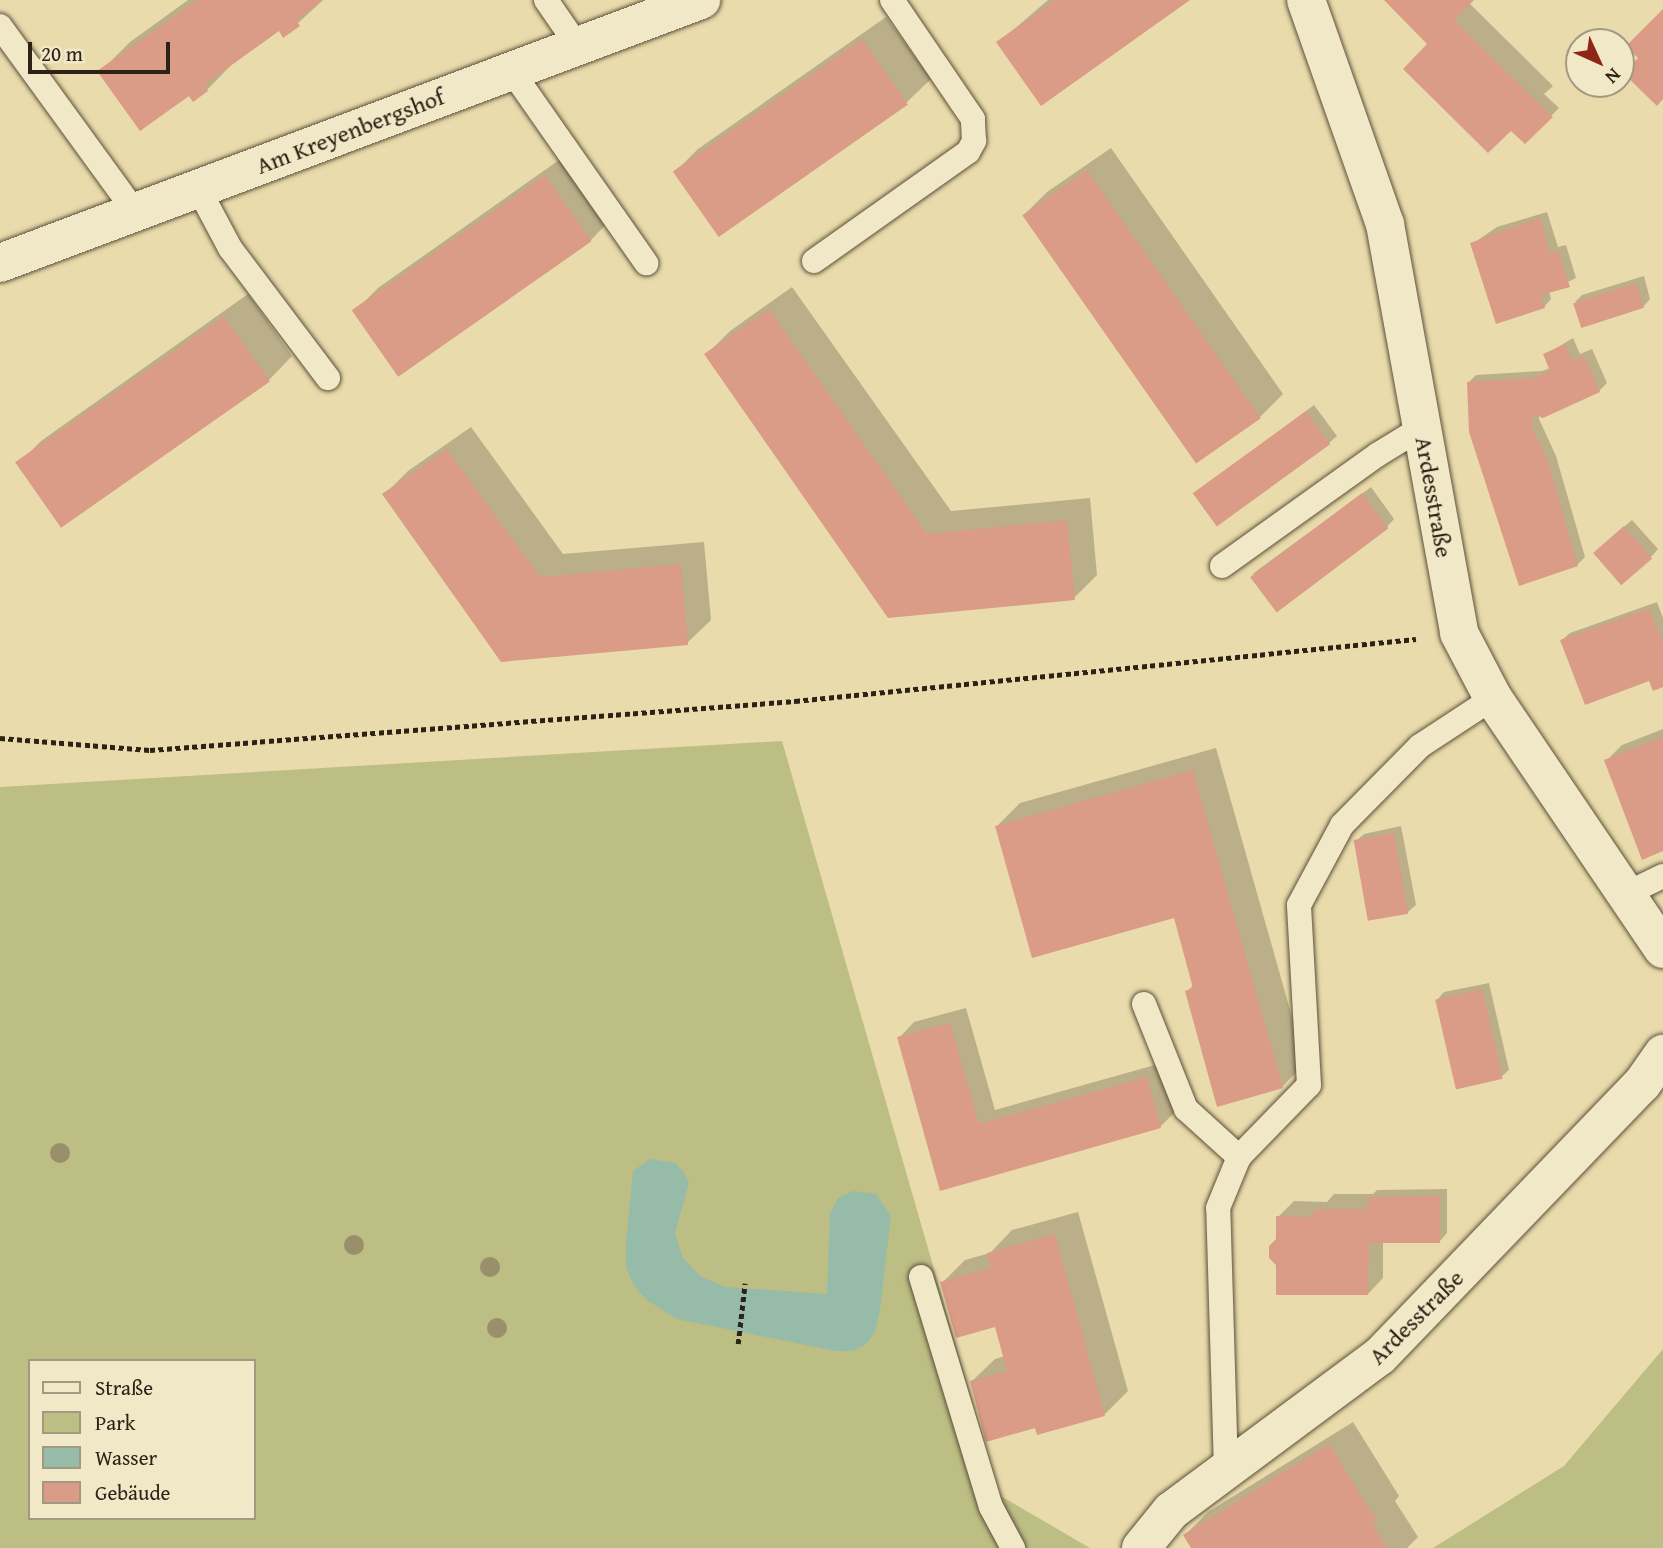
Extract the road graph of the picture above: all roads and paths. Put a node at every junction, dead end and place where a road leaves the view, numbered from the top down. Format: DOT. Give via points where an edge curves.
graph roads {
  1 [pos="546,0"];
  2 [pos="701,0"];
  3 [pos="892,0"];
  4 [pos="1306,0"];
  5 [pos="0,26"];
  6 [pos="577,45"];
  7 [pos="511,70"];
  8 [pos="198,188"];
  9 [pos="135,212"];
  10 [pos="814,261"];
  11 [pos="0,263"];
  12 [pos="646,263"];
  13 [pos="328,378"];
  14 [pos="1421,428"];
  15 [pos="1222,566"];
  16 [pos="1459,633"];
  17 [pos="1493,698"];
  18 [pos="0,738"];
  19 [pos="1663,876"];
  20 [pos="1628,893"];
  21 [pos="1663,948"];
  22 [pos="1144,1004"];
  23 [pos="1663,1054"];
  24 [pos="1239,1157"];
  25 [pos="921,1277"];
  26 [pos="745,1283"];
  27 [pos="738,1344"];
  28 [pos="1226,1470"];
  29 [pos="1013,1548"];
  30 [pos="1141,1548"];
  1 -- 6 [label="lane"];
  2 -- 6 [label="street, Am Kreyenbergshof"];
  3 -- 10 [label="lane" via="973,119 974,141 968,152"];
  4 -- 14 [label="street, Ardesstraße" via="1384,224"];
  5 -- 9 [label="lane"];
  6 -- 7 [label="street, Am Kreyenbergshof"];
  7 -- 8 [label="street, Am Kreyenbergshof"];
  7 -- 12 [label="lane"];
  8 -- 9 [label="street, Am Kreyenbergshof"];
  8 -- 13 [label="lane" via="230,248"];
  9 -- 11 [label="street, Am Kreyenbergshof"];
  14 -- 15 [label="lane"];
  14 -- 16 [label="street, Ardesstraße"];
  16 -- 17 [label="street, Ardesstraße"];
  16 -- 18 [label="path" via="795,701 150,750"];
  17 -- 20 [label="street, Ardesstraße"];
  17 -- 24 [label="lane" via="1420,746 1342,825 1299,905 1309,1085"];
  19 -- 20 [label="lane"];
  20 -- 21 [label="street, Ardesstraße"];
  22 -- 24 [label="lane" via="1186,1109"];
  23 -- 28 [label="street, Ardesstraße" via="1642,1084 1380,1356"];
  24 -- 28 [label="lane" via="1218,1208"];
  25 -- 29 [label="lane" via="987,1495"];
  26 -- 27 [label="path"];
  28 -- 30 [label="street, Ardesstraße" via="1171,1511"];
}
